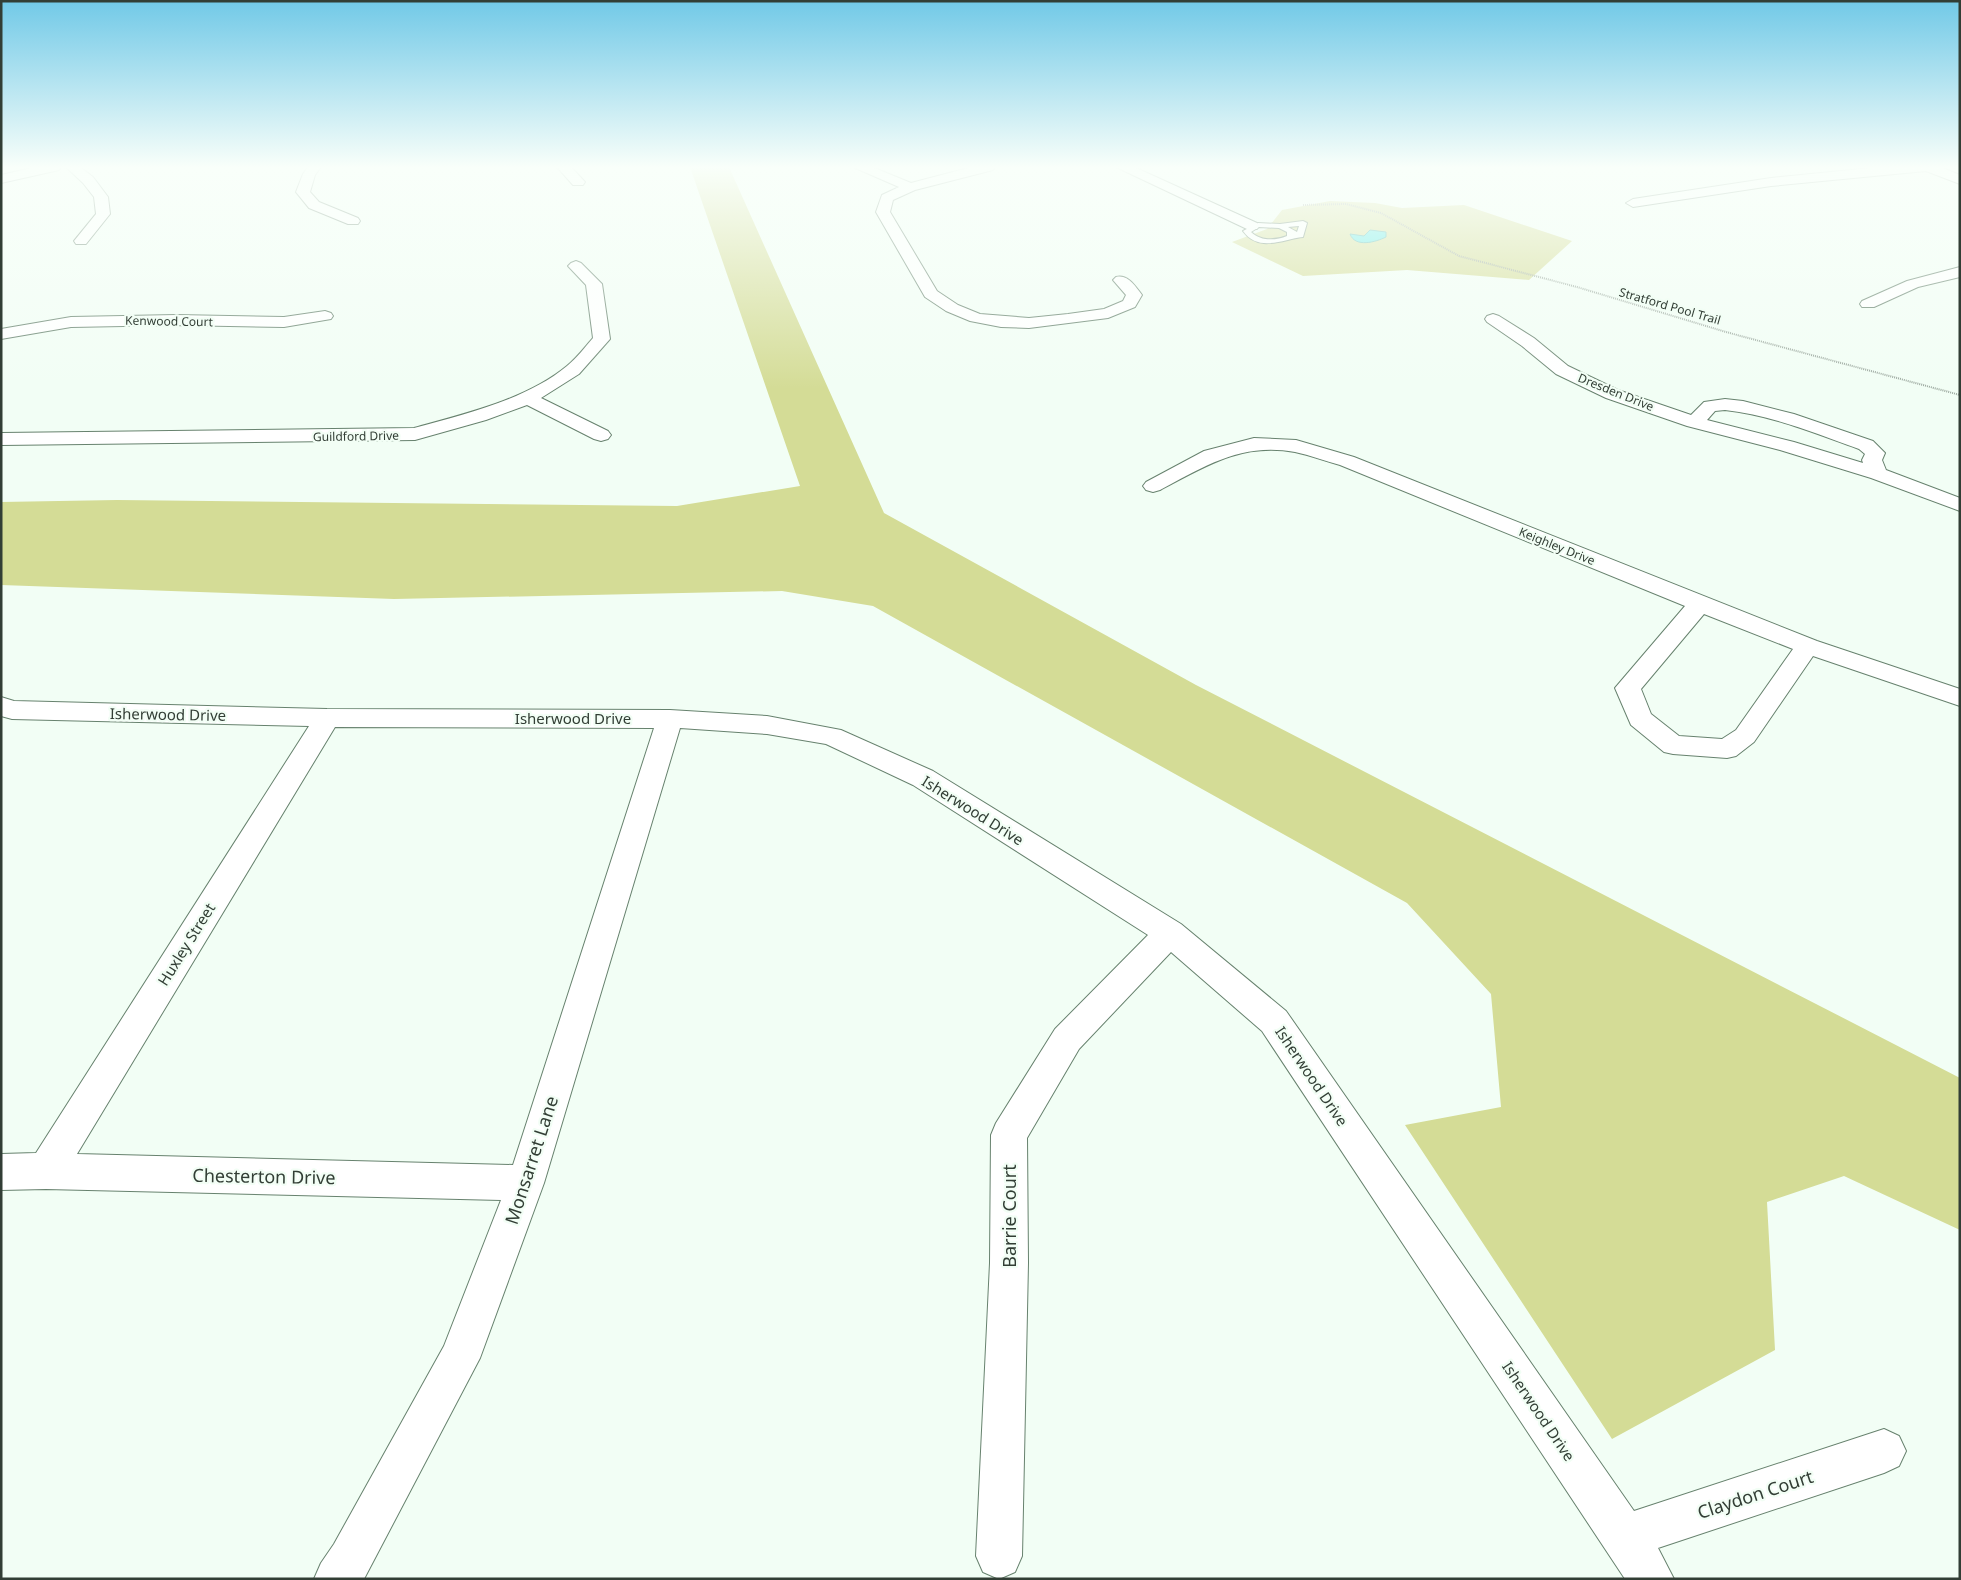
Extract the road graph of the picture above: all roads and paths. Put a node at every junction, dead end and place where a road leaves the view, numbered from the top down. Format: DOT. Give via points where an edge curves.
graph roads {
  1 [pos="899,241"];
  2 [pos="1431,241"];
  3 [pos="576,266"];
  4 [pos="1960,272"];
  5 [pos="1121,280"];
  6 [pos="1868,304"];
  7 [pos="325,316"];
  8 [pos="1493,319"];
  9 [pos="6,339"];
  10 [pos="1960,395"];
  11 [pos="528,398"];
  12 [pos="1694,422"];
  13 [pos="601,434"];
  14 [pos="1,439"];
  15 [pos="1878,474"];
  16 [pos="1154,486"];
  17 [pos="1960,505"];
  18 [pos="1700,604"];
  19 [pos="1808,646"];
  20 [pos="1960,698"];
  21 [pos="5,711"];
  22 [pos="327,718"];
  23 [pos="670,718"];
  24 [pos="1170,933"];
  25 [pos="46,1171"];
  26 [pos="1,1172"];
  27 [pos="526,1183"];
  28 [pos="1884,1451"];
  29 [pos="1625,1536"];
  30 [pos="999,1556"];
  31 [pos="337,1579"];
  32 [pos="1651,1579"];
  1 -- 5 [label="street" via="931,294 976,318 1029,323 1108,313 1129,304 1134,294"];
  2 -- 10 [label="path, Stratford Pool Trail" via="1459,256"];
  3 -- 11 [label="street, Guildford Drive" via="594,284 602,339 573,370"];
  4 -- 6 [label="street" via="1930,277 1891,291"];
  7 -- 9 [label="street, Kenwood Court" via="284,322 70,322"];
  8 -- 12 [label="street, Dresden Drive" via="1562,370 1612,394"];
  11 -- 13 [label="street"];
  11 -- 14 [label="street, Guildford Drive" via="414,434"];
  12 -- 15 [label="street, Dresden Drive"];
  12 -- 15 [label="street" via="1709,407 1727,404 1764,412 1866,445 1876,453 1872,460"];
  15 -- 17 [label="street, Dresden Drive"];
  16 -- 18 [label="street, Keighley Drive" via="1211,455 1254,444 1296,446 1347,461"];
  18 -- 19 [label="street, Keighley Drive"];
  18 -- 19 [label="street" via="1628,688 1640,719 1673,745 1727,749 1745,736"];
  19 -- 20 [label="street, Keighley Drive"];
  21 -- 22 [label="street, Isherwood Drive"];
  22 -- 23 [label="street, Isherwood Drive"];
  22 -- 25 [label="street, Huxley Street"];
  23 -- 24 [label="street, Isherwood Drive" via="767,725 832,736 923,778"];
  23 -- 27 [label="street, Monsarret Lane"];
  24 -- 29 [label="street, Isherwood Drive" via="1274,1020"];
  24 -- 30 [label="street, Barrie Court" via="1067,1038 1010,1135"];
  25 -- 26 [label="street, Chesterton Drive"];
  25 -- 27 [label="street, Chesterton Drive"];
  27 -- 31 [label="street, Monsarret Lane" via="460,1358"];
  28 -- 29 [label="street, Claydon Court"];
  29 -- 32 [label="street, Isherwood Drive"];
}
